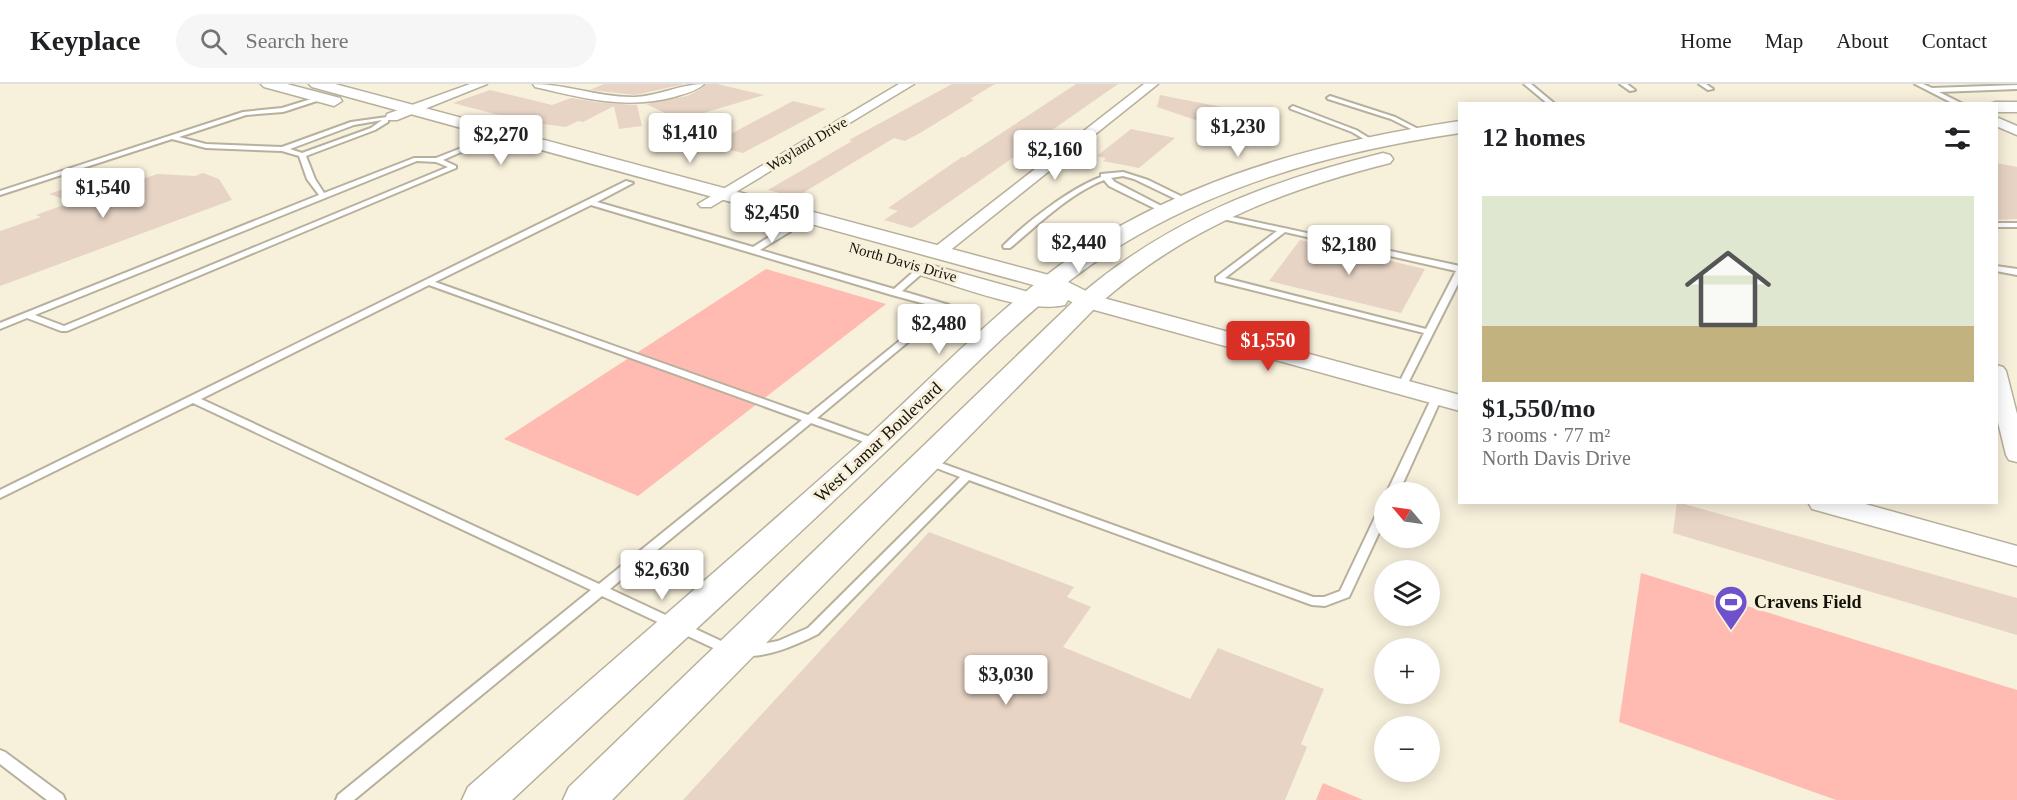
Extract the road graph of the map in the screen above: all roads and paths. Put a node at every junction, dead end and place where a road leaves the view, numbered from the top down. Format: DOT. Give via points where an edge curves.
graph roads {
  1 [pos="268,84"];
  2 [pos="481,84"];
  3 [pos="539,84"];
  4 [pos="698,84"];
  5 [pos="908,84"];
  6 [pos="1152,84"];
  7 [pos="1527,84"];
  8 [pos="1623,84"];
  9 [pos="1702,84"];
  10 [pos="1918,84"];
  11 [pos="2017,87"];
  12 [pos="1710,89"];
  13 [pos="1632,90"];
  14 [pos="1931,90"];
  15 [pos="319,91"];
  16 [pos="1330,98"];
  17 [pos="1550,102"];
  18 [pos="1956,102"];
  19 [pos="2017,106"];
  20 [pos="1998,107"];
  21 [pos="1293,108"];
  22 [pos="413,109"];
  23 [pos="392,117"];
  24 [pos="2017,120"];
  25 [pos="1998,121"];
  26 [pos="1998,122"];
  27 [pos="1458,127"];
  28 [pos="2017,131"];
  29 [pos="1421,132"];
  30 [pos="172,137"];
  31 [pos="1371,141"];
  32 [pos="481,142"];
  33 [pos="1458,144"];
  34 [pos="284,148"];
  35 [pos="302,155"];
  36 [pos="437,160"];
  37 [pos="1104,176"];
  38 [pos="629,183"];
  39 [pos="0,193"];
  40 [pos="726,193"];
  41 [pos="323,196"];
  42 [pos="1187,201"];
  43 [pos="590,202"];
  44 [pos="706,204"];
  45 [pos="1167,211"];
  46 [pos="1215,215"];
  47 [pos="1998,225"];
  48 [pos="2017,225"];
  49 [pos="789,229"];
  50 [pos="1283,230"];
  51 [pos="1007,246"];
  52 [pos="754,250"];
  53 [pos="930,261"];
  54 [pos="1998,268"];
  55 [pos="1458,269"];
  56 [pos="2017,272"];
  57 [pos="1458,273"];
  58 [pos="427,282"];
  59 [pos="1042,291"];
  60 [pos="895,293"];
  61 [pos="1088,301"];
  62 [pos="27,315"];
  63 [pos="0,326"];
  64 [pos="1429,332"];
  65 [pos="1998,381"];
  66 [pos="1402,387"];
  67 [pos="193,399"];
  68 [pos="1448,400"];
  69 [pos="811,419"];
  70 [pos="2008,431"];
  71 [pos="878,444"];
  72 [pos="2017,455"];
  73 [pos="927,461"];
  74 [pos="967,476"];
  75 [pos="1398,482"];
  76 [pos="0,494"];
  77 [pos="1829,504"];
  78 [pos="1374,532"];
  79 [pos="2017,556"];
  80 [pos="599,590"];
  81 [pos="675,625"];
  82 [pos="733,652"];
  83 [pos="0,756"];
  84 [pos="58,800"];
  85 [pos="343,800"];
  86 [pos="483,800"];
  87 [pos="584,800"];
  1 -- 15 [label="street, North Davis Drive"];
  2 -- 22 [label="street"];
  3 -- 4 [label="street" via="633,102 657,99"];
  5 -- 40 [label="street, Wayland Drive"];
  6 -- 53 [label="street"];
  7 -- 17 [label="lane"];
  8 -- 13 [label="lane"];
  9 -- 12 [label="lane"];
  10 -- 14 [label="lane"];
  11 -- 14 [label="lane"];
  14 -- 18 [label="lane"];
  15 -- 22 [label="street, North Davis Drive"];
  15 -- 23 [label="street, North Davis Drive"];
  15 -- 30 [label="lane" via="283,110 245,113"];
  16 -- 29 [label="lane" via="1393,118"];
  19 -- 20 [label="main road"];
  21 -- 31 [label="lane"];
  22 -- 23 [label="street"];
  22 -- 40 [label="street, North Davis Drive"];
  23 -- 32 [label="street, North Davis Drive"];
  23 -- 34 [label="lane" via="353,123"];
  23 -- 35 [label="lane" via="373,129"];
  24 -- 25 [label="main road"];
  26 -- 28 [label="street"];
  27 -- 29 [label="main road, West Lamar Boulevard"];
  29 -- 31 [label="main road, West Lamar Boulevard"];
  30 -- 34 [label="lane" via="206,146"];
  30 -- 39 [label="lane"];
  31 -- 42 [label="main road, West Lamar Boulevard" via="1289,160"];
  32 -- 36 [label="lane"];
  32 -- 38 [label="street, North Davis Drive"];
  33 -- 46 [label="main road" via="1344,168 1277,189"];
  34 -- 35 [label="lane"];
  35 -- 41 [label="lane"];
  36 -- 41 [label="lane" via="416,159"];
  36 -- 62 [label="lane" via="454,167 64,329"];
  37 -- 42 [label="lane" via="1125,174"];
  37 -- 45 [label="lane" via="1112,184"];
  37 -- 51 [label="lane" via="1084,186"];
  38 -- 43 [label="lane"];
  38 -- 44 [label="street, North Davis Drive"];
  40 -- 44 [label="street, Wayland Drive"];
  40 -- 53 [label="street, North Davis Drive"];
  41 -- 62 [label="lane"];
  42 -- 45 [label="main road, West Lamar Boulevard"];
  43 -- 52 [label="lane"];
  43 -- 58 [label="lane"];
  44 -- 49 [label="street, North Davis Drive"];
  45 -- 59 [label="main road, West Lamar Boulevard" via="1105,246"];
  46 -- 50 [label="lane"];
  46 -- 61 [label="main road" via="1141,258"];
  47 -- 48 [label="lane"];
  49 -- 52 [label="lane"];
  49 -- 53 [label="street, North Davis Drive"];
  50 -- 55 [label="lane"];
  50 -- 64 [label="lane" via="1219,279"];
  52 -- 60 [label="lane"];
  53 -- 59 [label="street, North Davis Drive"];
  53 -- 60 [label="lane"];
  54 -- 56 [label="lane"];
  57 -- 64 [label="lane"];
  58 -- 67 [label="lane"];
  58 -- 69 [label="lane"];
  59 -- 61 [label="street, North Davis Drive"];
  59 -- 71 [label="main road, West Lamar Boulevard"];
  60 -- 69 [label="lane" via="945,307"];
  61 -- 66 [label="street, North Davis Drive"];
  61 -- 73 [label="main road"];
  62 -- 63 [label="lane"];
  64 -- 66 [label="lane"];
  65 -- 70 [label="street"];
  66 -- 68 [label="street, North Davis Drive"];
  67 -- 76 [label="lane"];
  67 -- 80 [label="lane"];
  68 -- 75 [label="lane" via="1415,446"];
  69 -- 71 [label="lane"];
  69 -- 80 [label="lane"];
  70 -- 72 [label="street"];
  71 -- 81 [label="main road, West Lamar Boulevard"];
  73 -- 74 [label="lane"];
  73 -- 82 [label="main road"];
  74 -- 78 [label="lane" via="1312,601 1325,602 1345,594"];
  74 -- 82 [label="lane" via="813,631 789,643"];
  77 -- 79 [label="street"];
  80 -- 81 [label="lane"];
  80 -- 85 [label="lane"];
  81 -- 82 [label="lane"];
  81 -- 86 [label="main road, West Lamar Boulevard"];
  82 -- 87 [label="main road"];
  83 -- 84 [label="lane"];
}
